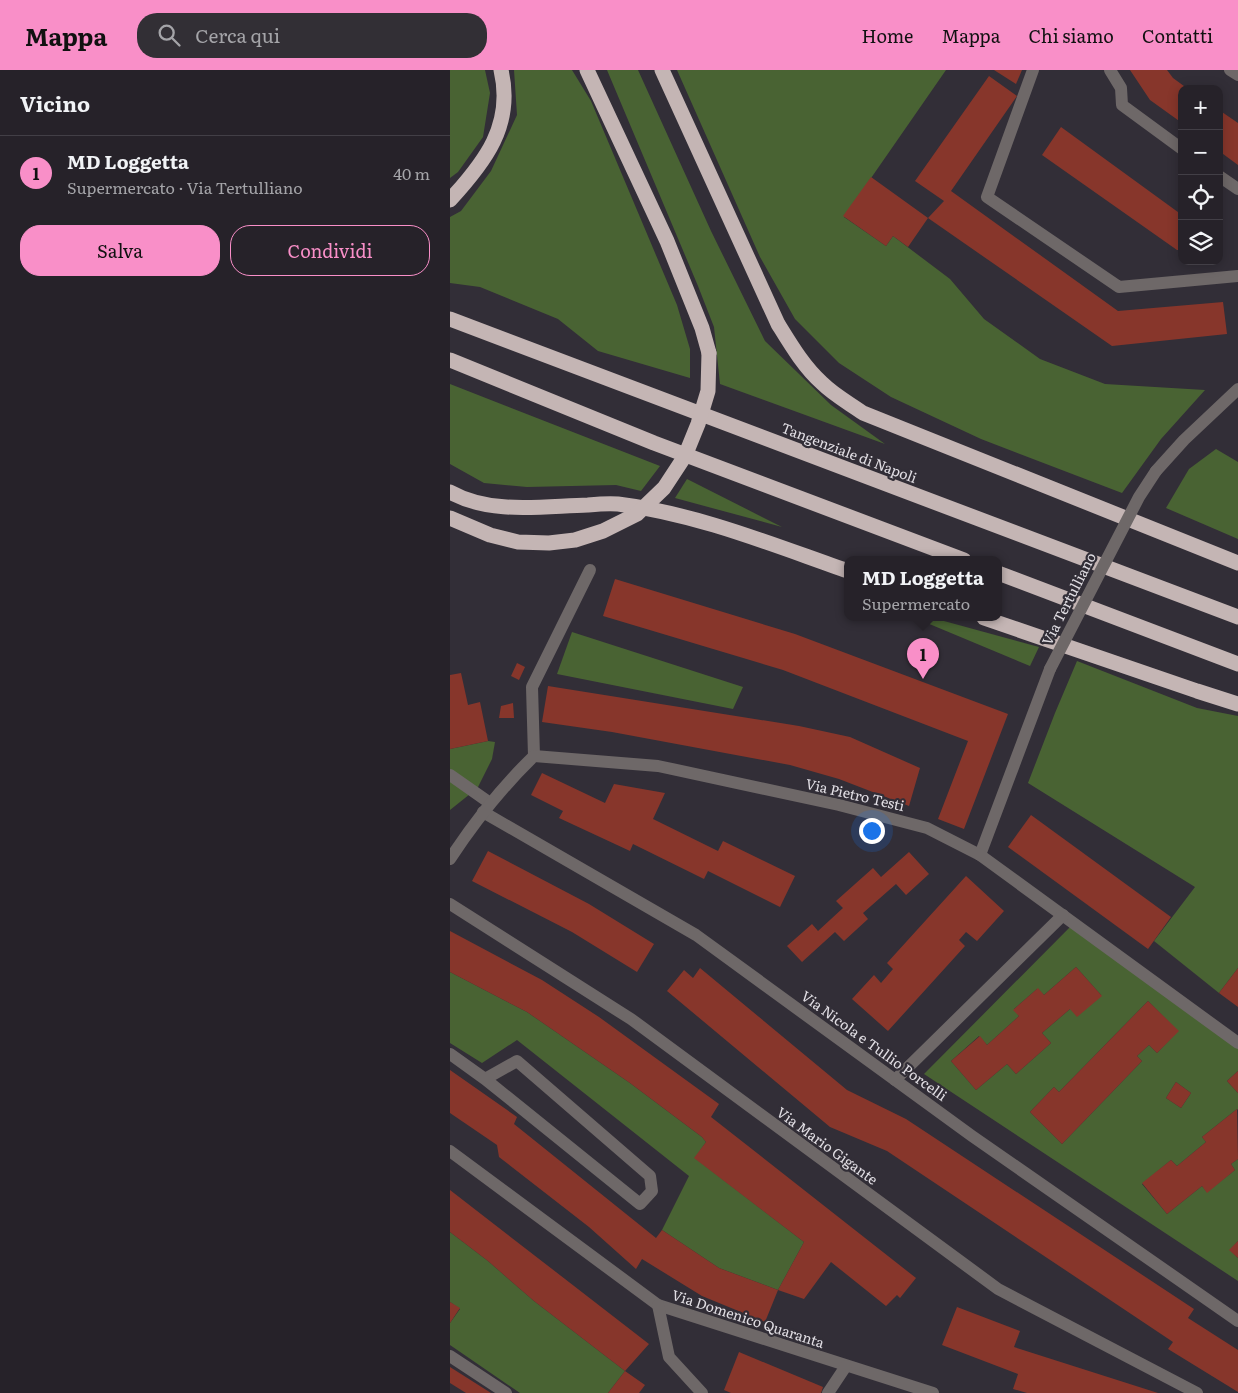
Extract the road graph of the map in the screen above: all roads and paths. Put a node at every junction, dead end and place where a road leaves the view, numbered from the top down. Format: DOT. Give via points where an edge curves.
graph roads {
  1 [pos="501,70"];
  2 [pos="587,70"];
  3 [pos="662,70"];
  4 [pos="1033,70"];
  5 [pos="1110,70"];
  6 [pos="1230,70"];
  7 [pos="1238,76"];
  8 [pos="1178,145"];
  9 [pos="1223,179"];
  10 [pos="1238,189"];
  11 [pos="450,200"];
  12 [pos="1238,276"];
  13 [pos="450,319"];
  14 [pos="450,360"];
  15 [pos="1238,389"];
  16 [pos="450,492"];
  17 [pos="450,518"];
  18 [pos="953,556"];
  19 [pos="1238,563"];
  20 [pos="590,570"];
  21 [pos="844,570"];
  22 [pos="1002,575"];
  23 [pos="1238,617"];
  24 [pos="993,621"];
  25 [pos="1238,664"];
  26 [pos="1238,704"];
  27 [pos="534,756"];
  28 [pos="450,775"];
  29 [pos="486,808"];
  30 [pos="980,855"];
  31 [pos="450,859"];
  32 [pos="450,904"];
  33 [pos="1063,915"];
  34 [pos="1238,1043"];
  35 [pos="450,1054"];
  36 [pos="485,1078"];
  37 [pos="895,1080"];
  38 [pos="450,1152"];
  39 [pos="658,1305"];
  40 [pos="1238,1321"];
  41 [pos="450,1356"];
  42 [pos="846,1366"];
  43 [pos="506,1393"];
  44 [pos="702,1393"];
  45 [pos="828,1393"];
  46 [pos="933,1393"];
  47 [pos="1197,1393"];
  1 -- 11 [label="highway" via="501,124 482,164"];
  2 -- 17 [label="highway, bridge" via="667,241 702,328 709,352 708,391 698,424 685,456 664,488 637,514 603,531 575,540 518,542 490,535"];
  3 -- 19 [label="highway" via="778,324 821,383 863,412"];
  4 -- 12 [label="street" via="987,197 1119,287"];
  5 -- 8 [label="street" via="1121,88 1122,105"];
  6 -- 7 [label="street"];
  9 -- 10 [label="street"];
  13 -- 23 [label="highway, Tangenziale di Napoli"];
  14 -- 18 [label="highway" via="654,443"];
  15 -- 30 [label="street, Via Tertulliano, bridge" via="1184,440 1156,471 1139,497 1050,669"];
  16 -- 21 [label="highway" via="474,502 505,508 617,504 679,515"];
  20 -- 27 [label="street" via="532,687"];
  22 -- 25 [label="highway"];
  24 -- 26 [label="highway"];
  27 -- 29 [label="street"];
  27 -- 30 [label="street, Via Pietro Testi" via="658,766 839,805 927,828"];
  28 -- 29 [label="street, Via Nicola e Tullio Porcelli"];
  29 -- 31 [label="street"];
  29 -- 37 [label="street, Via Nicola e Tullio Porcelli" via="696,936"];
  30 -- 33 [label="street, Via Pietro Testi"];
  32 -- 47 [label="street, Via Mario Gigante" via="631,1019 998,1289"];
  33 -- 34 [label="street, Via Pietro Testi"];
  33 -- 37 [label="street"];
  35 -- 36 [label="street"];
  36 -- 36 [label="street" via="516,1061 650,1176 652,1191 640,1204"];
  37 -- 40 [label="street, Via Nicola e Tullio Porcelli"];
  38 -- 39 [label="street, Via Domenico Quaranta"];
  39 -- 42 [label="street, Via Domenico Quaranta"];
  39 -- 44 [label="street" via="668,1357"];
  41 -- 43 [label="street"];
  42 -- 45 [label="street"];
  42 -- 46 [label="street, Via Domenico Quaranta"];
}
